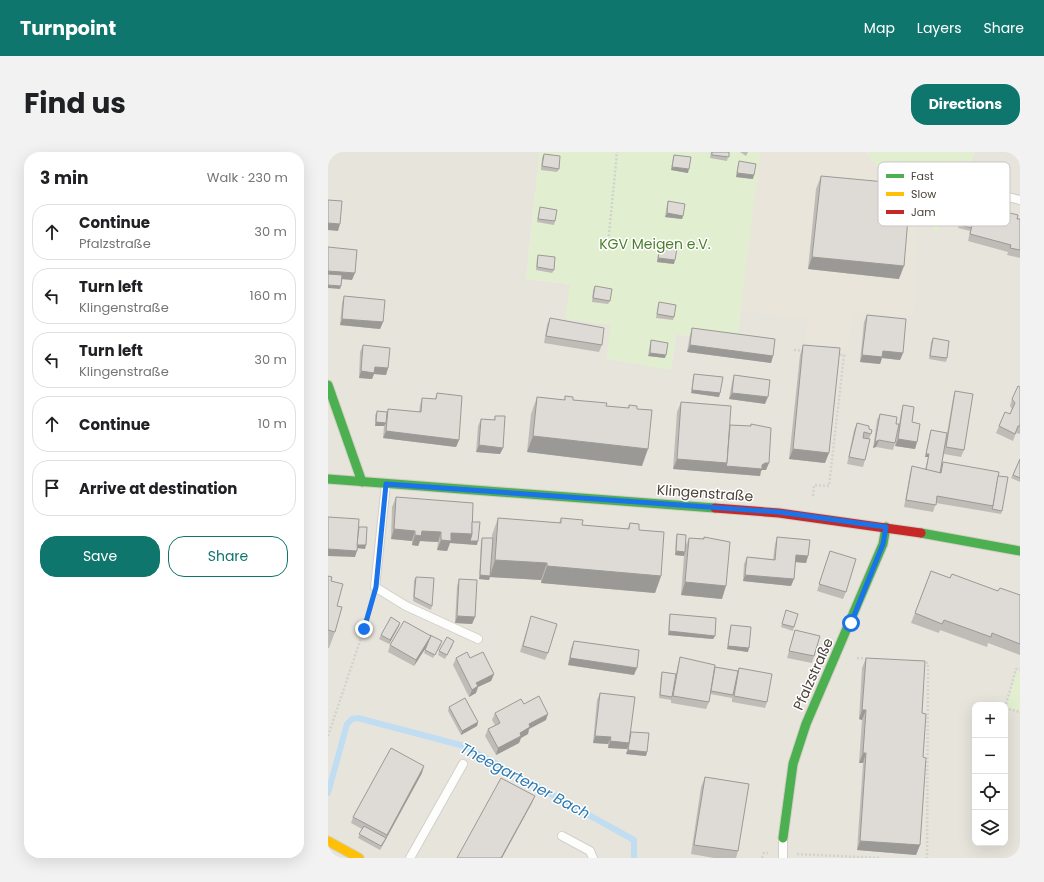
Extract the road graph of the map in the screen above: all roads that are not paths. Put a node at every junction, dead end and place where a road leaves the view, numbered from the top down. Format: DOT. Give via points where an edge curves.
graph roads {
  1 [pos="1010,198"];
  2 [pos="1020,200"];
  3 [pos="328,385"];
  4 [pos="328,479"];
  5 [pos="362,482"];
  6 [pos="386,484"];
  7 [pos="886,527"];
  8 [pos="1020,550"];
  9 [pos="478,639"];
  10 [pos="463,764"];
  11 [pos="562,836"];
  12 [pos="783,838"];
  13 [pos="328,841"];
  14 [pos="783,856"];
  15 [pos="359,858"];
  16 [pos="410,858"];
  17 [pos="593,858"];
  1 -- 2 [label="lane"];
  3 -- 5 [label="street"];
  4 -- 5 [label="street, Klingenstraße"];
  5 -- 6 [label="street, Klingenstraße"];
  6 -- 7 [label="street, Klingenstraße" via="779,512"];
  6 -- 9 [label="lane" via="376,587 406,606"];
  7 -- 8 [label="street, Klingenstraße"];
  7 -- 12 [label="street, Pfalzstraße" via="883,544 806,724 792,764"];
  10 -- 16 [label="lane"];
  11 -- 17 [label="lane" via="590,851"];
  12 -- 14 [label="lane"];
  13 -- 15 [label="street"];
}
